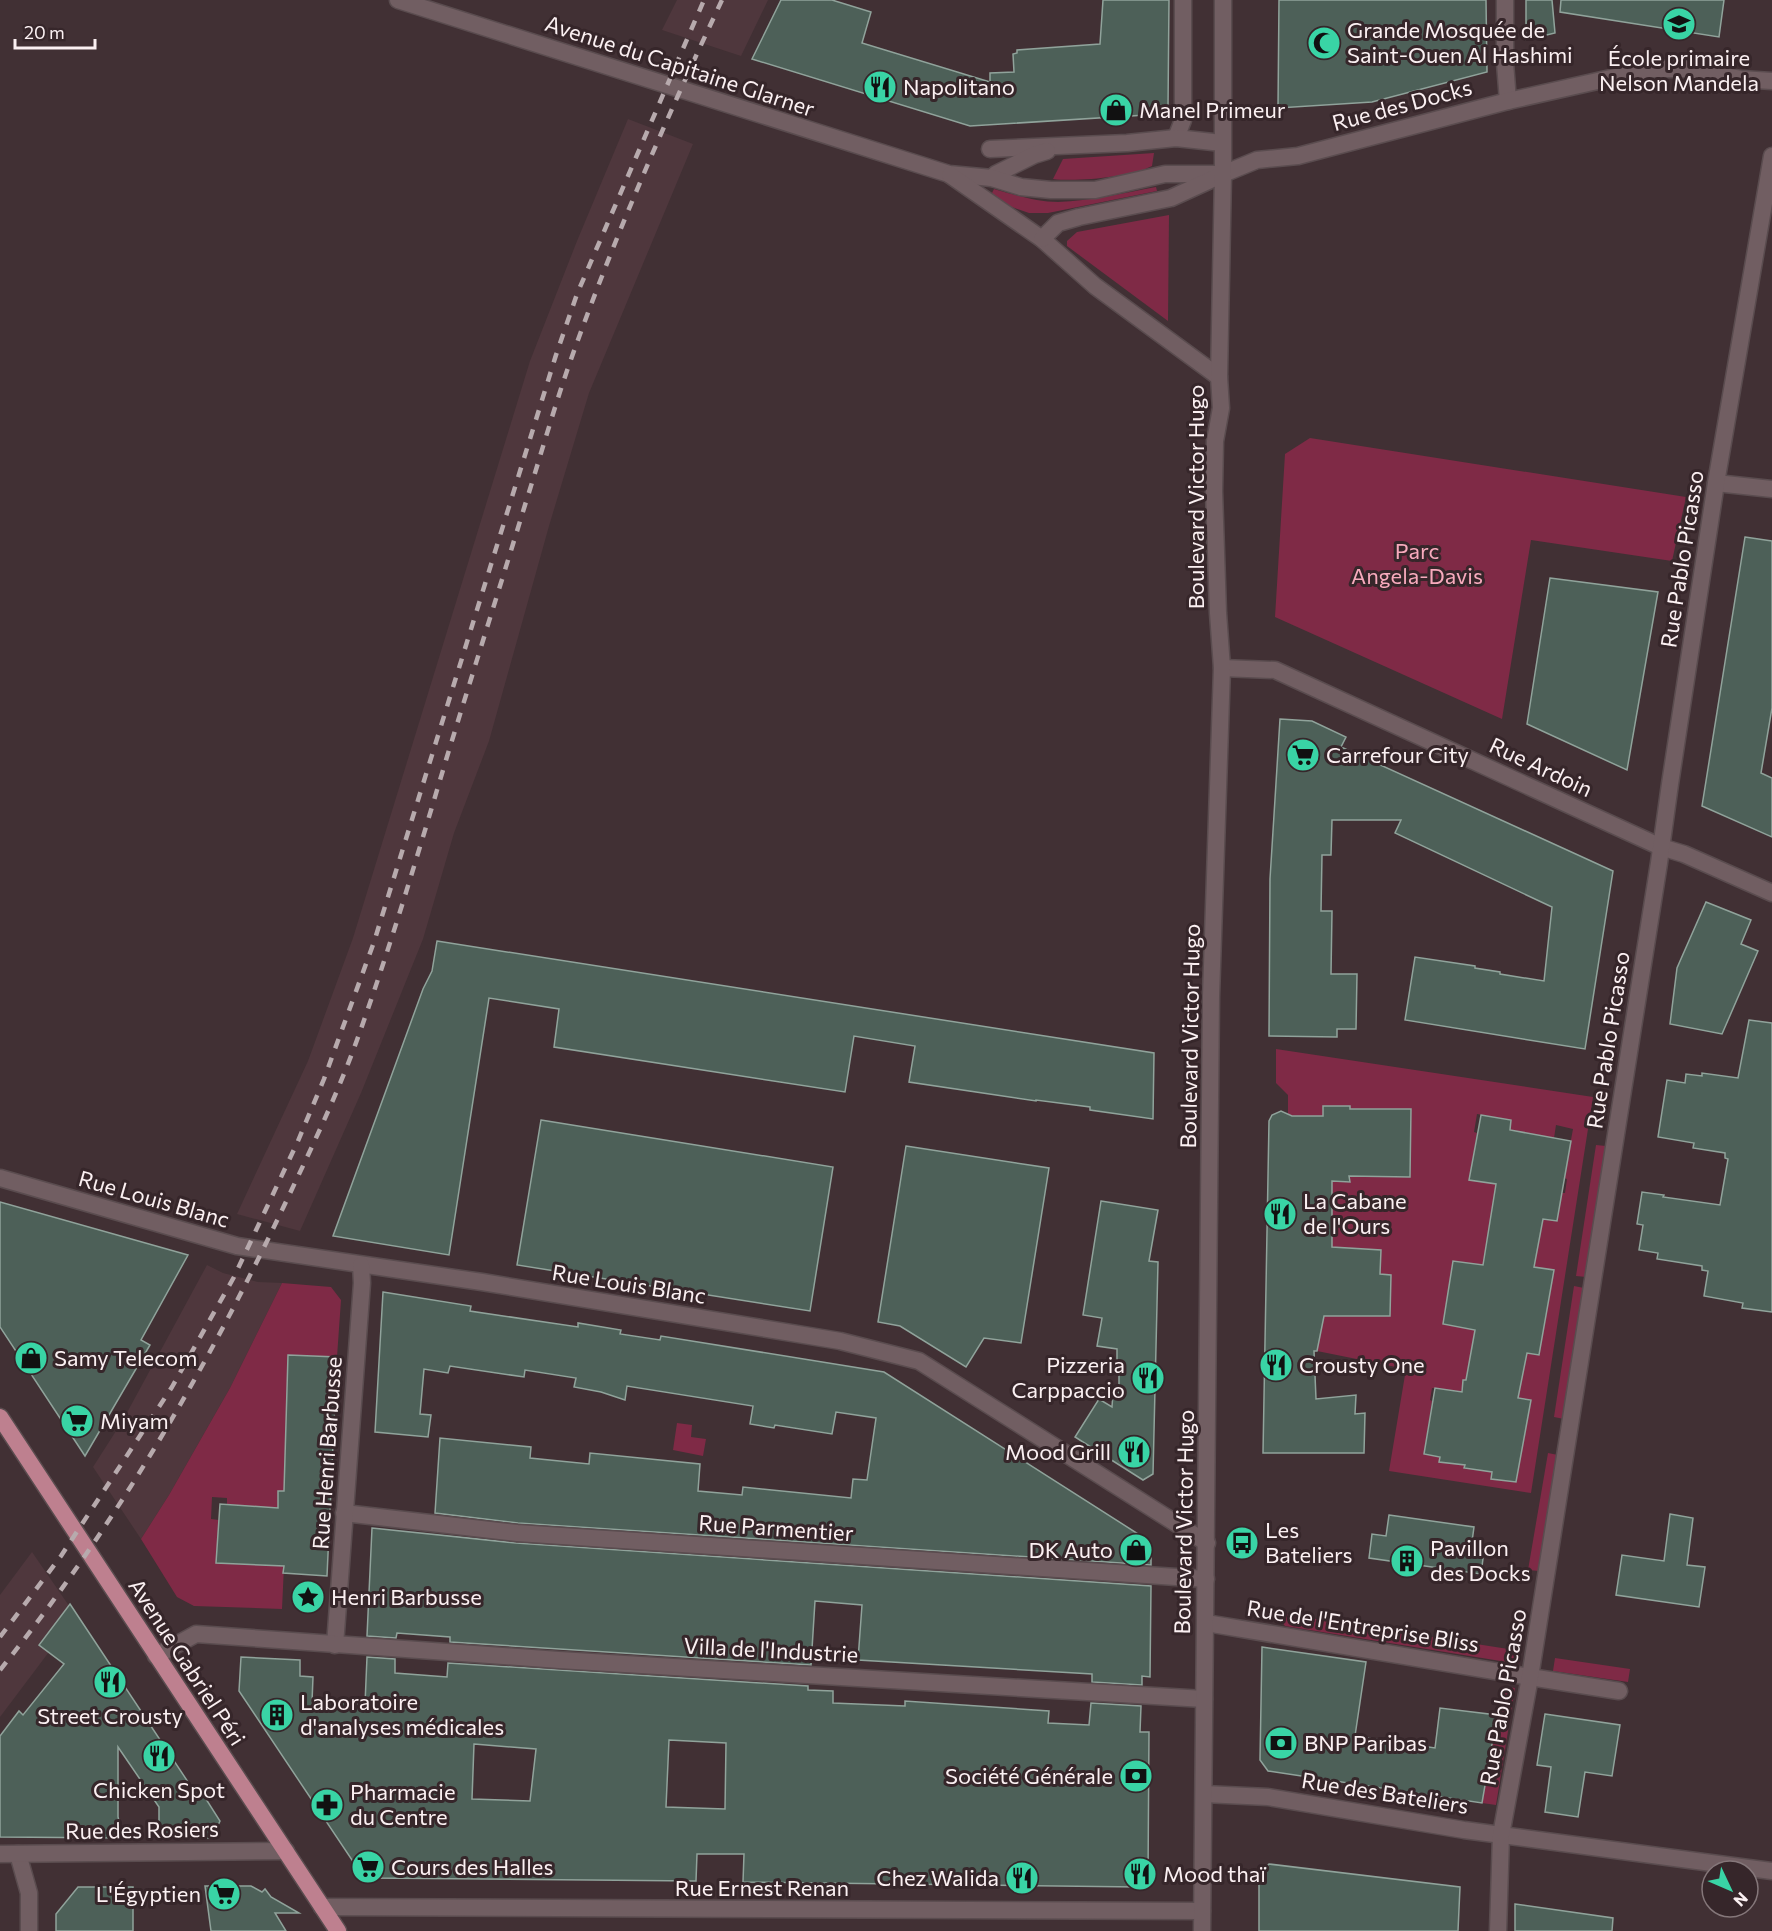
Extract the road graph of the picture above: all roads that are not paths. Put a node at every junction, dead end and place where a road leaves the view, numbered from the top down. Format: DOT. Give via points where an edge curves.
graph roads {
  1 [pos="398,0"];
  2 [pos="1183,0"];
  3 [pos="1223,0"];
  4 [pos="1505,0"];
  5 [pos="1772,81"];
  6 [pos="1509,101"];
  7 [pos="1176,138"];
  8 [pos="1222,143"];
  9 [pos="1065,145"];
  10 [pos="990,149"];
  11 [pos="1772,156"];
  12 [pos="949,174"];
  13 [pos="1223,174"];
  14 [pos="992,178"];
  15 [pos="1042,239"];
  16 [pos="1219,377"];
  17 [pos="1716,483"];
  18 [pos="1772,489"];
  19 [pos="1222,668"];
  20 [pos="1661,847"];
  21 [pos="1772,893"];
  22 [pos="0,1178"];
  23 [pos="362,1265"];
  24 [pos="0,1417"];
  25 [pos="344,1513"];
  26 [pos="1207,1543"];
  27 [pos="1206,1580"];
  28 [pos="1206,1623"];
  29 [pos="335,1645"];
  30 [pos="156,1656"];
  31 [pos="1530,1677"];
  32 [pos="1619,1691"];
  33 [pos="1204,1699"];
  34 [pos="1204,1794"];
  35 [pos="1501,1834"];
  36 [pos="286,1851"];
  37 [pos="0,1854"];
  38 [pos="18,1854"];
  39 [pos="1772,1871"];
  40 [pos="322,1907"];
  41 [pos="1202,1911"];
  42 [pos="29,1931"];
  43 [pos="338,1931"];
  44 [pos="1202,1931"];
  45 [pos="1498,1931"];
  1 -- 12 [label="street, Avenue du Capitaine Glarner"];
  2 -- 7 [label="street" via="1183,120"];
  3 -- 8 [label="street, Boulevard Victor Hugo"];
  4 -- 6 [label="street"];
  5 -- 6 [label="street, Rue des Docks" via="1684,69 1651,69"];
  6 -- 13 [label="street, Rue des Docks" via="1298,156 1257,160"];
  7 -- 8 [label="street"];
  7 -- 9 [label="street"];
  8 -- 13 [label="street, Boulevard Victor Hugo"];
  9 -- 10 [label="street"];
  9 -- 14 [label="street" via="1034,155"];
  11 -- 17 [label="street, Rue Pablo Picasso"];
  12 -- 14 [label="street"];
  12 -- 15 [label="street"];
  13 -- 14 [label="street" via="1165,174 1095,190 1021,187"];
  13 -- 15 [label="street, Rue des Docks" via="1171,198 1058,224"];
  13 -- 16 [label="street, Boulevard Victor Hugo"];
  15 -- 16 [label="street" via="1095,286"];
  16 -- 19 [label="street, Boulevard Victor Hugo" via="1221,408 1215,441 1214,491"];
  17 -- 18 [label="street"];
  17 -- 20 [label="street, Rue Pablo Picasso"];
  19 -- 20 [label="street, Rue Ardoin" via="1275,670"];
  19 -- 26 [label="street, Boulevard Victor Hugo" via="1211,996"];
  20 -- 21 [label="street, Rue Ardoin"];
  20 -- 31 [label="street, Rue Pablo Picasso"];
  22 -- 23 [label="street, Rue Louis Blanc" via="237,1246"];
  23 -- 25 [label="street, Rue Henri Barbusse"];
  23 -- 26 [label="street, Rue Louis Blanc" via="840,1341 919,1361"];
  24 -- 30 [label="main road, Avenue Gabriel Péri"];
  25 -- 27 [label="street, Rue Parmentier" via="518,1533"];
  25 -- 29 [label="street, Rue Henri Barbusse"];
  26 -- 27 [label="street, Boulevard Victor Hugo"];
  27 -- 28 [label="street, Boulevard Victor Hugo"];
  28 -- 31 [label="street, Rue de l'Entreprise Bliss"];
  28 -- 33 [label="street, Boulevard Victor Hugo"];
  29 -- 30 [label="street, Villa de l'Industrie" via="196,1634"];
  29 -- 33 [label="street, Villa de l'Industrie"];
  30 -- 36 [label="main road, Avenue Gabriel Péri"];
  31 -- 32 [label="street, Rue de l'Entreprise Bliss"];
  31 -- 35 [label="street, Rue Pablo Picasso"];
  33 -- 34 [label="street, Boulevard Victor Hugo"];
  34 -- 35 [label="street, Rue des Bateliers" via="1268,1797"];
  34 -- 41 [label="street, Boulevard Victor Hugo"];
  35 -- 39 [label="street, Rue des Bateliers"];
  35 -- 45 [label="street, Rue Pablo Picasso"];
  36 -- 38 [label="street, Rue des Rosiers"];
  36 -- 40 [label="main road, Avenue Gabriel Péri"];
  37 -- 38 [label="street, Rue des Rosiers"];
  38 -- 42 [label="street" via="28,1893"];
  40 -- 41 [label="street, Rue Ernest Renan"];
  40 -- 43 [label="main road, Avenue Gabriel Péri"];
  41 -- 44 [label="street, Boulevard Victor Hugo"];
}
